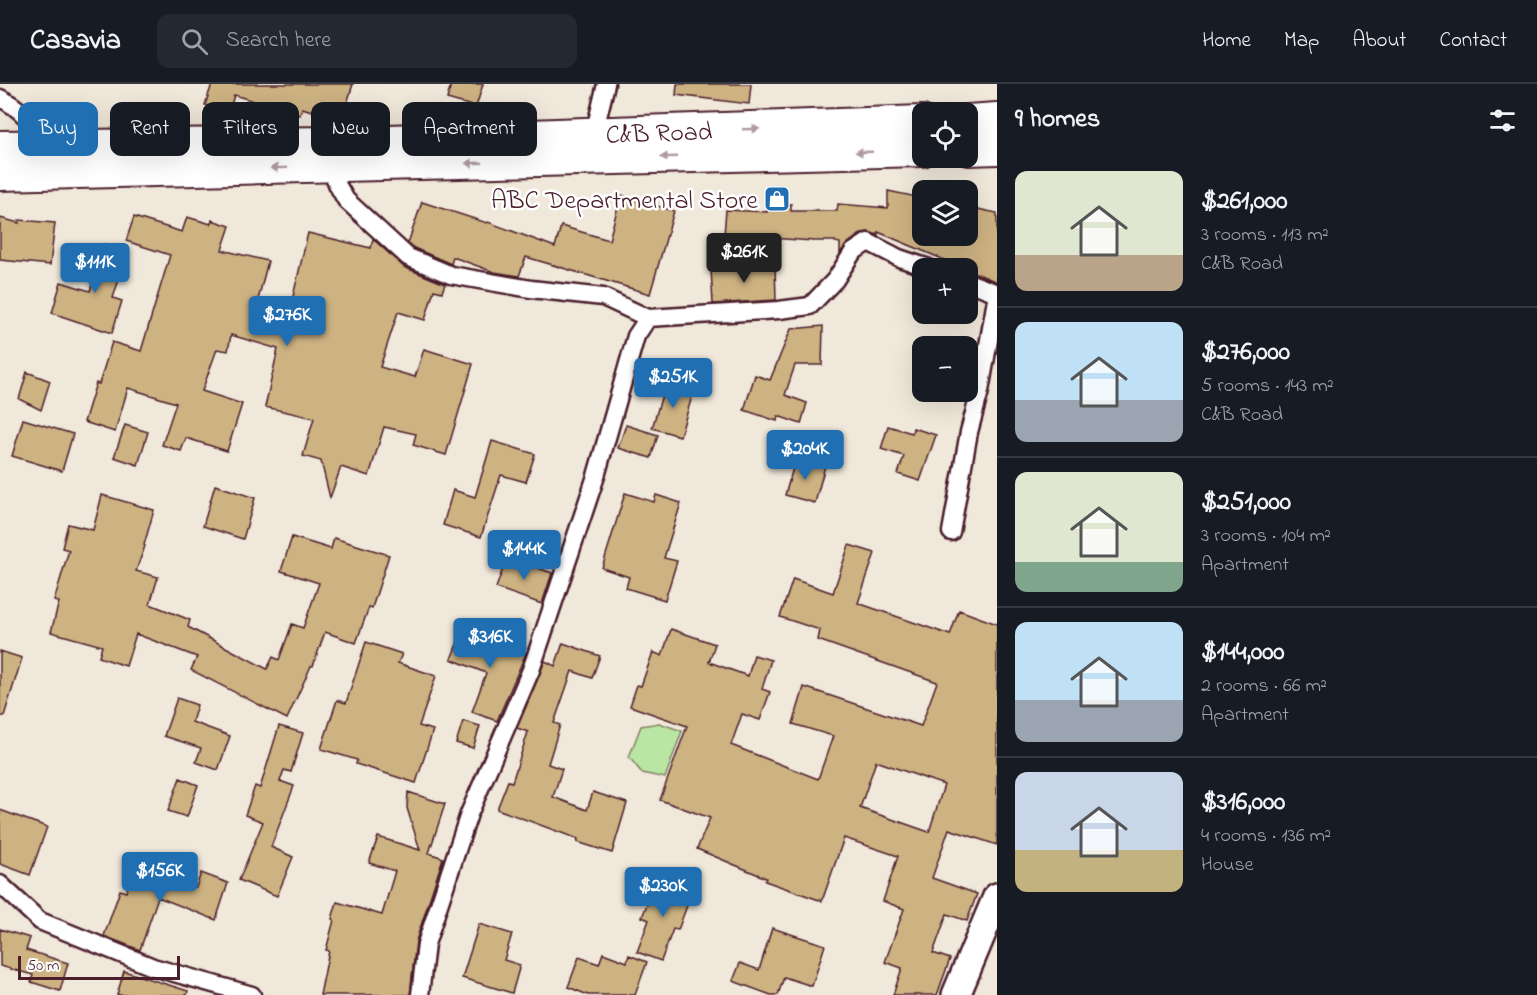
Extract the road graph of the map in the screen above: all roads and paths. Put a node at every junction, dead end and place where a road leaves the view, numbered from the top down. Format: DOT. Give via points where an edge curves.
graph roads {
  1 [pos="606,84"];
  2 [pos="0,98"];
  3 [pos="18,110"];
  4 [pos="997,119"];
  5 [pos="978,120"];
  6 [pos="912,122"];
  7 [pos="594,134"];
  8 [pos="98,146"];
  9 [pos="0,147"];
  10 [pos="18,147"];
  11 [pos="997,148"];
  12 [pos="978,149"];
  13 [pos="912,150"];
  14 [pos="330,166"];
  15 [pos="0,174"];
  16 [pos="912,263"];
  17 [pos="978,286"];
  18 [pos="997,293"];
  19 [pos="648,318"];
  20 [pos="951,532"];
  21 [pos="0,884"];
  22 [pos="997,897"];
  23 [pos="252,995"];
  24 [pos="420,995"];
  25 [pos="956,995"];
  1 -- 7 [label="street"];
  2 -- 3 [label="street"];
  4 -- 5 [label="highway"];
  7 -- 6 [label="highway, C&B Road, one-way"];
  7 -- 8 [label="highway, C&B Road"];
  9 -- 10 [label="highway, C&B Road"];
  11 -- 12 [label="highway"];
  13 -- 14 [label="highway, C&B Road, one-way"];
  14 -- 15 [label="highway, C&B Road, one-way"];
  14 -- 19 [label="street" via="346,200 408,257 451,275 603,297"];
  16 -- 19 [label="street" via="868,242 853,252 835,280 810,306"];
  17 -- 18 [label="street"];
  18 -- 20 [label="street"];
  19 -- 24 [label="street" via="636,336 596,476 531,670 469,814 426,944"];
  21 -- 23 [label="street" via="40,921 153,967"];
  22 -- 25 [label="main road"];
}
